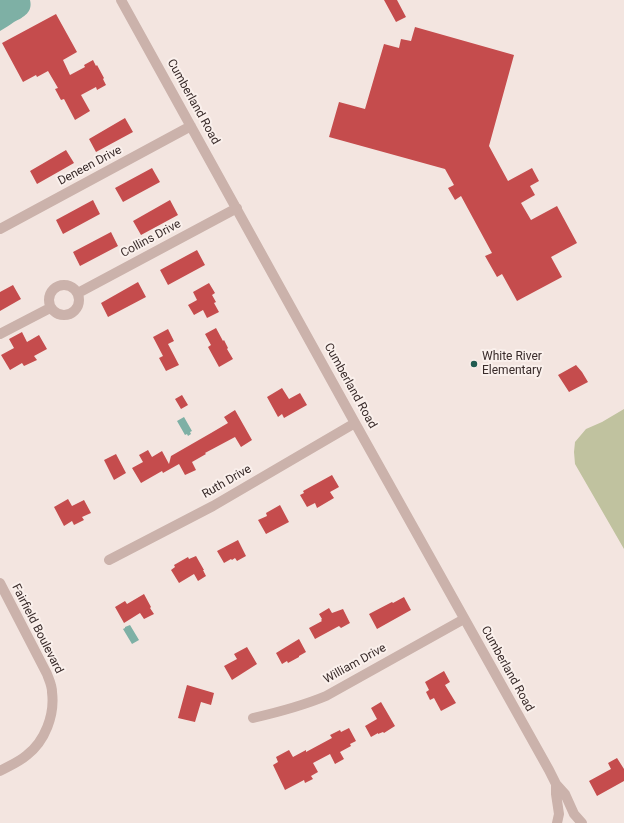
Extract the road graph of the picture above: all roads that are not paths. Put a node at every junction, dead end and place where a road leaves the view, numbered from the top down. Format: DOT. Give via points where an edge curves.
graph roads {
  1 [pos="121,0"];
  2 [pos="191,126"];
  3 [pos="237,208"];
  4 [pos="0,229"];
  5 [pos="78,293"];
  6 [pos="50,308"];
  7 [pos="0,334"];
  8 [pos="355,424"];
  9 [pos="109,560"];
  10 [pos="0,583"];
  11 [pos="464,619"];
  12 [pos="253,718"];
  13 [pos="0,771"];
  14 [pos="556,784"];
  15 [pos="557,823"];
  16 [pos="582,823"];
  1 -- 2 [label="street, Cumberland Road"];
  2 -- 3 [label="street, Cumberland Road"];
  2 -- 4 [label="street, Deneen Drive"];
  3 -- 5 [label="street, Collins Drive"];
  3 -- 8 [label="street, Cumberland Road"];
  5 -- 6 [label="street" via="78,307 71,314 62,316"];
  5 -- 6 [label="street" via="71,286 57,287 48,298"];
  6 -- 7 [label="street"];
  8 -- 9 [label="street, Ruth Drive" via="213,506"];
  8 -- 11 [label="street, Cumberland Road"];
  10 -- 13 [label="street, Fairfield Boulevard" via="47,674 52,692 52,710 46,732 28,755"];
  11 -- 12 [label="street, William Drive" via="326,696 287,710"];
  11 -- 14 [label="street, Cumberland Road"];
  14 -- 15 [label="street, Cumberland Road" via="559,814"];
  14 -- 16 [label="street, Cumberland Road"];
}
